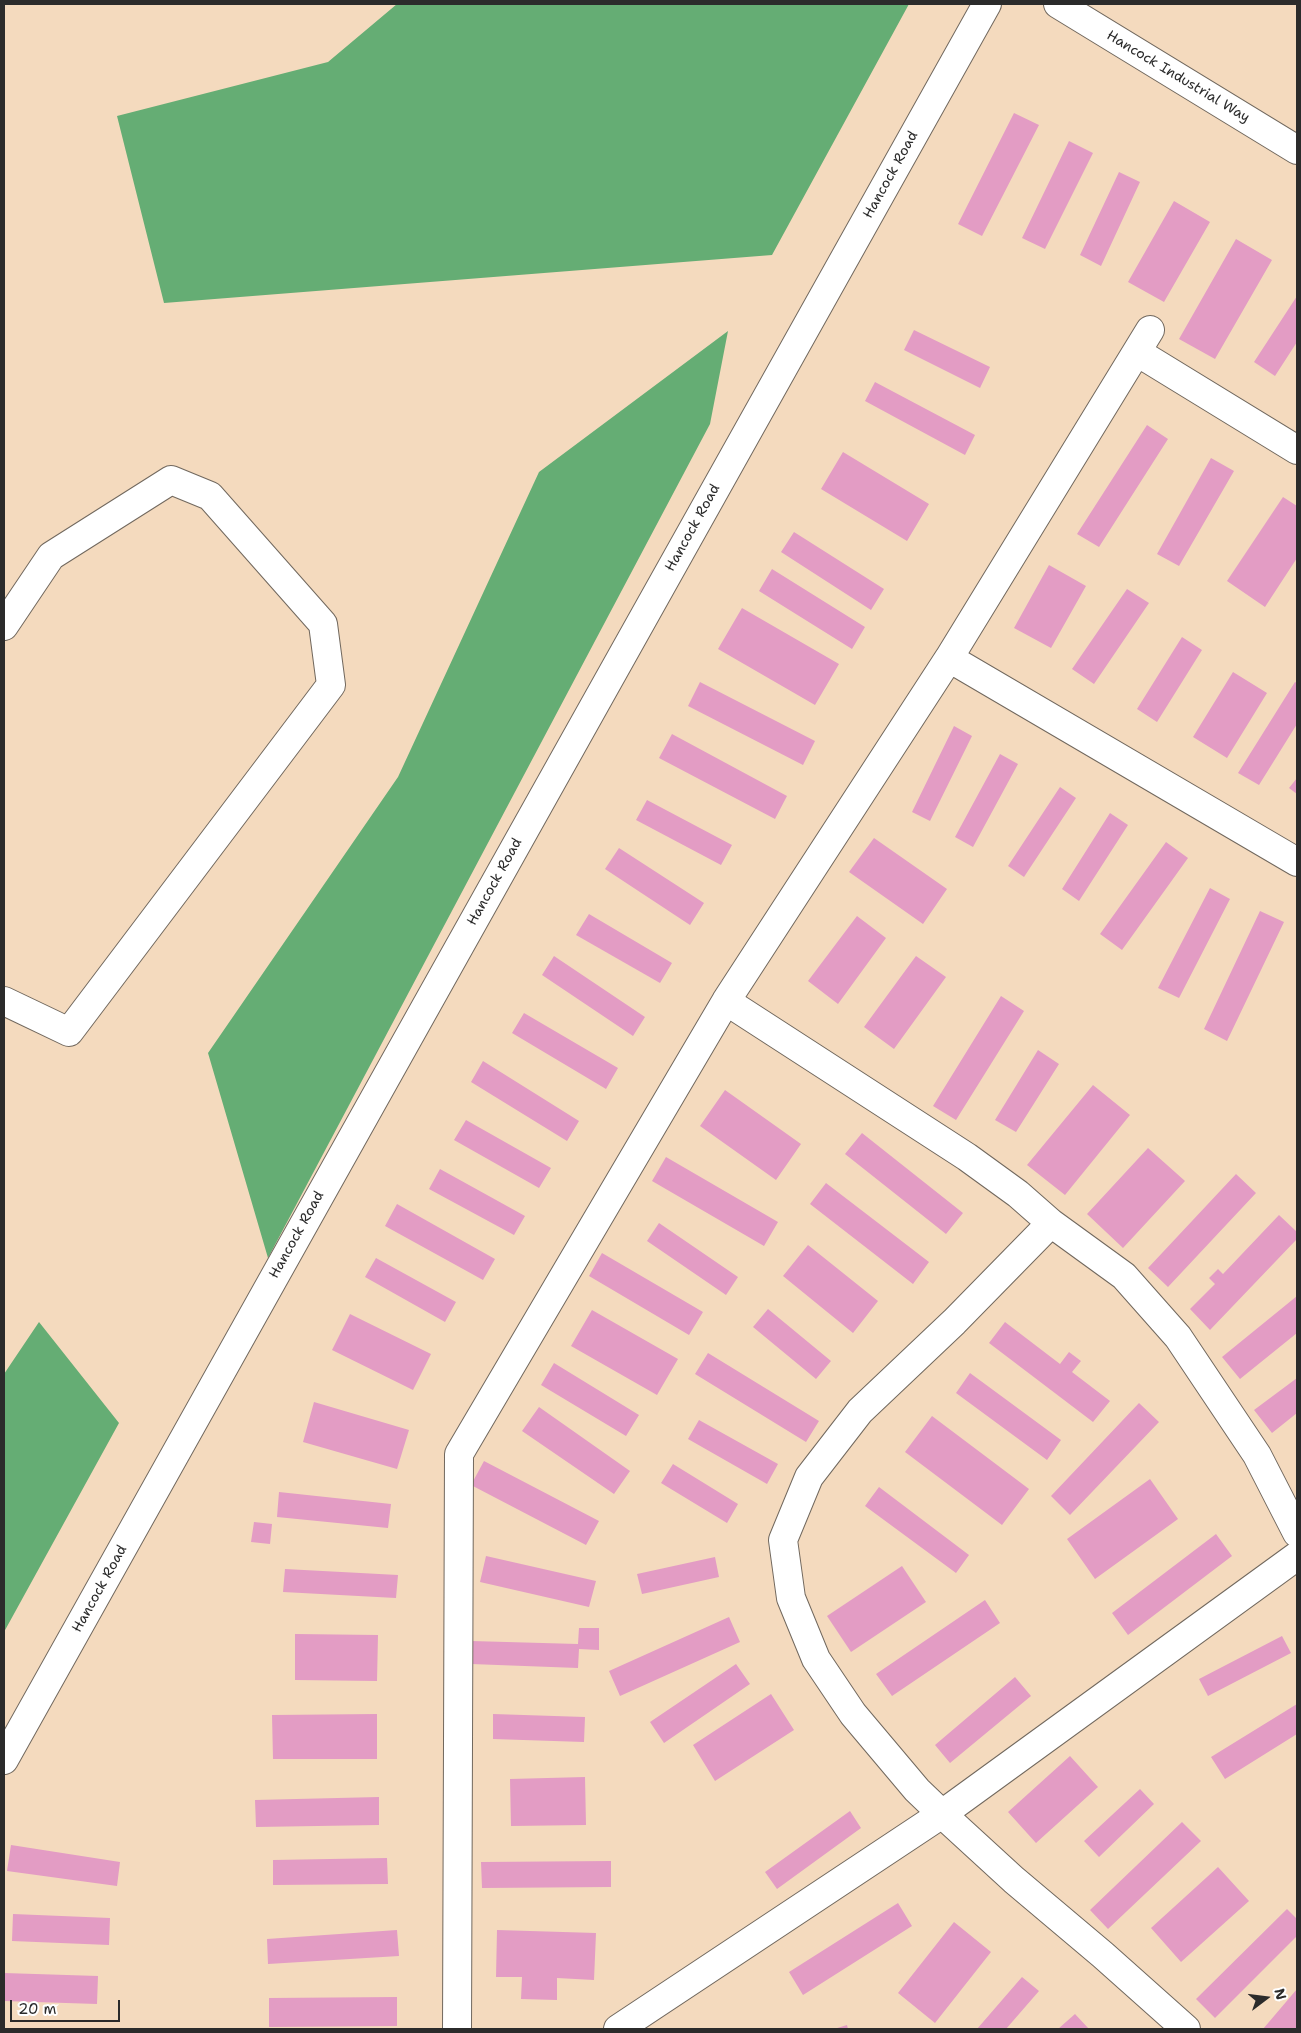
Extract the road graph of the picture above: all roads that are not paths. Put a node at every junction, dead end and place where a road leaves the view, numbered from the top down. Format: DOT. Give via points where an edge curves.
graph roads {
  1 [pos="987,4"];
  2 [pos="1058,4"];
  3 [pos="1297,150"];
  4 [pos="1297,450"];
  5 [pos="4,626"];
  6 [pos="949,658"];
  7 [pos="1297,862"];
  8 [pos="4,1001"];
  9 [pos="726,1001"];
  10 [pos="1051,1223"];
  11 [pos="1297,1533"];
  12 [pos="1297,1556"];
  13 [pos="4,1760"];
  14 [pos="942,1814"];
  15 [pos="456,2029"];
  16 [pos="618,2029"];
  17 [pos="1186,2029"];
  1 -- 13 [label="street, Hancock Road"];
  2 -- 3 [label="street, Hancock Industrial Way"];
  4 -- 6 [label="street" via="1144,341"];
  5 -- 8 [label="street" via="51,556 170,480 210,496 323,624 331,685 68,1032"];
  6 -- 7 [label="street"];
  6 -- 9 [label="street"];
  9 -- 10 [label="street" via="967,1157"];
  9 -- 15 [label="street" via="459,1454"];
  10 -- 11 [label="street" via="1124,1276 1178,1337 1257,1455"];
  10 -- 14 [label="street" via="954,1322 860,1411 809,1477 784,1540 791,1598 816,1659 853,1714 917,1790"];
  12 -- 14 [label="street"];
  14 -- 16 [label="street"];
  14 -- 17 [label="street"];
}
